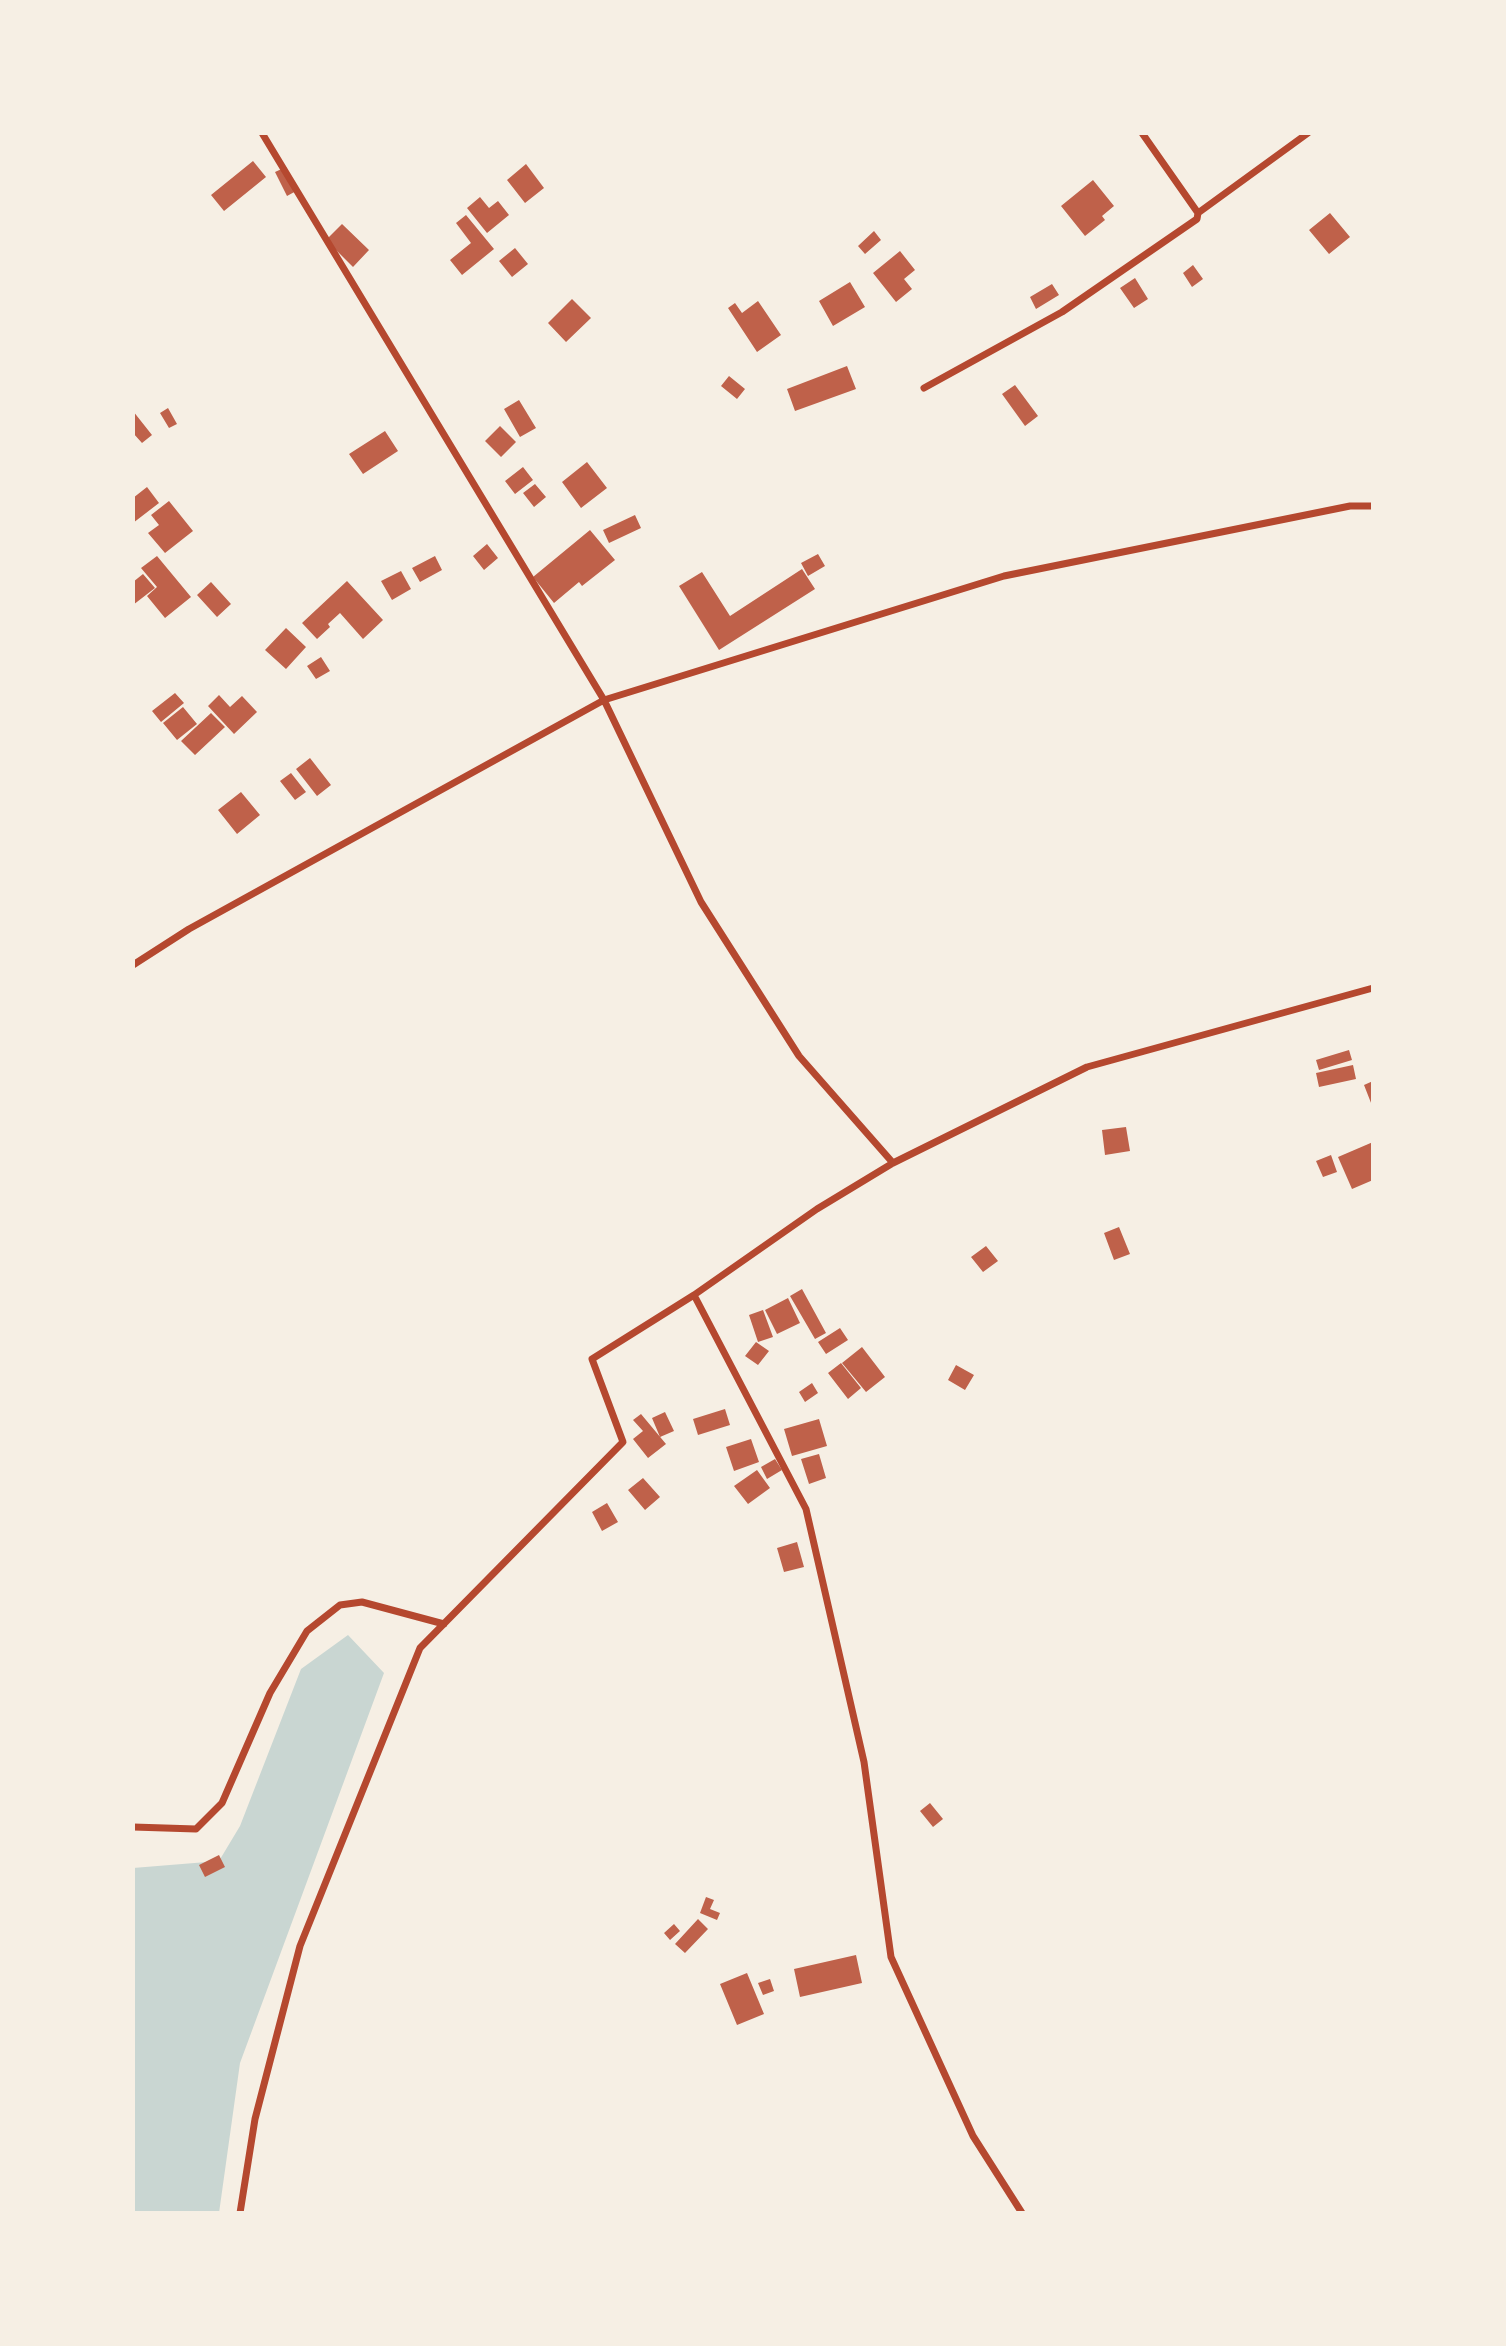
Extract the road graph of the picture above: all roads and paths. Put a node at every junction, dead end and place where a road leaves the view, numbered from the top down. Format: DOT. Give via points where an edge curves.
graph roads {
  1 [pos="262,133"];
  2 [pos="1142,133"];
  3 [pos="1308,133"];
  4 [pos="1198,213"];
  5 [pos="924,388"];
  6 [pos="1373,506"];
  7 [pos="604,700"];
  8 [pos="133,965"];
  9 [pos="1373,988"];
  10 [pos="893,1163"];
  11 [pos="694,1295"];
  12 [pos="444,1624"];
  13 [pos="133,1827"];
  14 [pos="240,2213"];
  15 [pos="1022,2213"];
  1 -- 7 [label="street"];
  2 -- 4 [label="street"];
  3 -- 4 [label="street"];
  4 -- 5 [label="street" via="1196,219 1062,312"];
  6 -- 7 [label="street" via="1350,506 1004,576"];
  7 -- 8 [label="street" via="189,929"];
  7 -- 10 [label="street" via="701,902 799,1056"];
  9 -- 10 [label="street" via="1087,1067"];
  10 -- 11 [label="street" via="817,1209"];
  11 -- 12 [label="street" via="592,1359 623,1442"];
  11 -- 15 [label="street" via="806,1509 863,1762 891,1957 973,2136"];
  12 -- 13 [label="street" via="362,1602 340,1605 307,1631 276,1683 222,1803 195,1829"];
  12 -- 14 [label="street" via="420,1648 300,1946 255,2119"];
}
